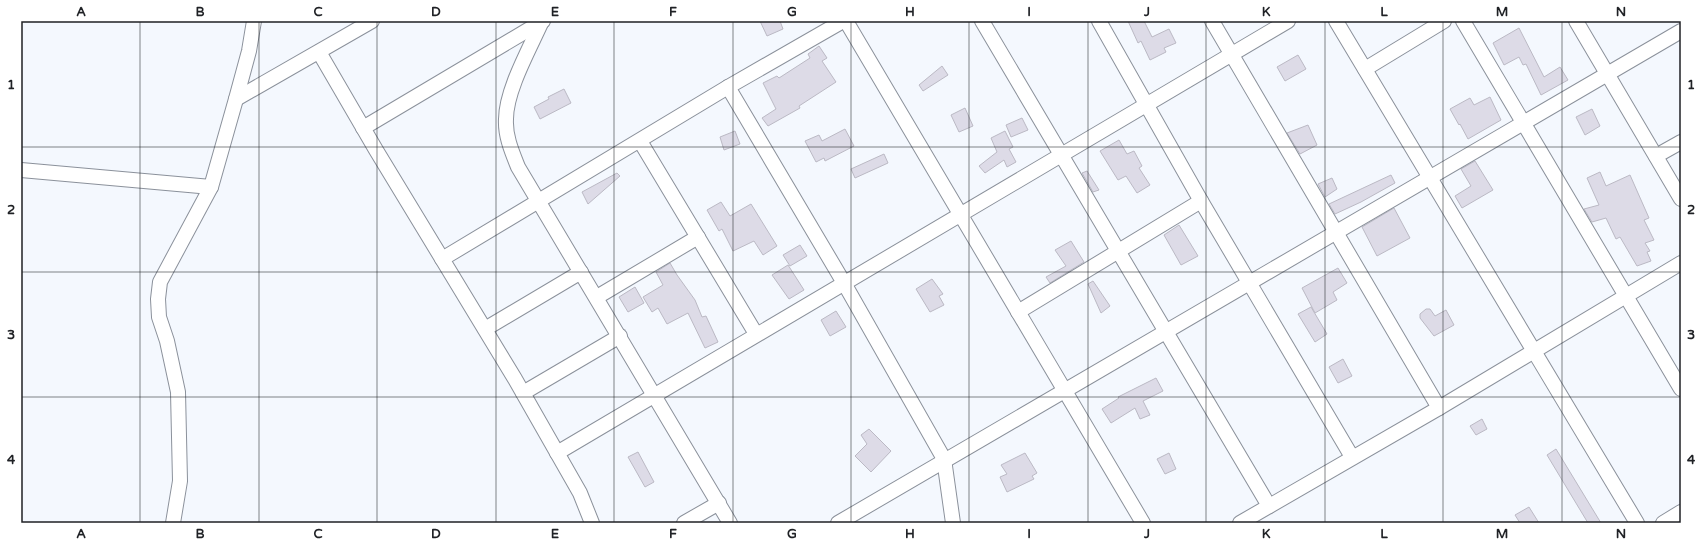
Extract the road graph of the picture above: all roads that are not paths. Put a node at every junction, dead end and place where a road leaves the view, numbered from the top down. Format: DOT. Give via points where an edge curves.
graph roads {
  1 [pos="254,21"];
  2 [pos="372,21"];
  3 [pos="542,21"];
  4 [pos="843,21"];
  5 [pos="846,21"];
  6 [pos="982,21"];
  7 [pos="1099,21"];
  8 [pos="1212,21"];
  9 [pos="1288,21"];
  10 [pos="1336,21"];
  11 [pos="1444,21"];
  12 [pos="1463,21"];
  13 [pos="1576,21"];
  14 [pos="1681,31"];
  15 [pos="319,52"];
  16 [pos="1231,54"];
  17 [pos="1365,70"];
  18 [pos="1607,73"];
  19 [pos="728,87"];
  20 [pos="236,99"];
  21 [pos="1148,106"];
  22 [pos="1522,123"];
  23 [pos="363,128"];
  24 [pos="640,141"];
  25 [pos="1681,142"];
  26 [pos="1061,155"];
  27 [pos="1656,156"];
  28 [pos="21,170"];
  29 [pos="1430,178"];
  30 [pos="211,187"];
  31 [pos="1681,199"];
  32 [pos="539,200"];
  33 [pos="1201,201"];
  34 [pos="961,214"];
  35 [pos="1335,231"];
  36 [pos="698,237"];
  37 [pos="1118,252"];
  38 [pos="442,259"];
  39 [pos="1681,263"];
  40 [pos="582,272"];
  41 [pos="1249,282"];
  42 [pos="844,283"];
  43 [pos="1626,295"];
  44 [pos="597,297"];
  45 [pos="1018,312"];
  46 [pos="485,329"];
  47 [pos="1165,331"];
  48 [pos="756,334"];
  49 [pos="620,336"];
  50 [pos="1534,351"];
  51 [pos="1681,389"];
  52 [pos="1064,390"];
  53 [pos="523,393"];
  54 [pos="655,394"];
  55 [pos="1439,408"];
  56 [pos="557,452"];
  57 [pos="1352,457"];
  58 [pos="944,459"];
  59 [pos="719,503"];
  60 [pos="1269,506"];
  61 [pos="1681,512"];
  62 [pos="173,523"];
  63 [pos="592,523"];
  64 [pos="684,523"];
  65 [pos="730,523"];
  66 [pos="838,523"];
  67 [pos="953,523"];
  68 [pos="1143,523"];
  69 [pos="1240,523"];
  70 [pos="1638,523"];
  71 [pos="1663,523"];
  1 -- 20 [label="street"];
  2 -- 15 [label="street"];
  3 -- 23 [label="street"];
  3 -- 32 [label="street" via="510,94 506,119 508,139 518,167"];
  4 -- 19 [label="street"];
  5 -- 34 [label="street"];
  6 -- 26 [label="street"];
  7 -- 21 [label="street"];
  8 -- 16 [label="street"];
  9 -- 16 [label="street"];
  10 -- 17 [label="street"];
  11 -- 17 [label="street"];
  12 -- 22 [label="street"];
  13 -- 18 [label="street"];
  14 -- 18 [label="street"];
  15 -- 20 [label="street"];
  15 -- 23 [label="street"];
  16 -- 21 [label="street"];
  16 -- 35 [label="street"];
  17 -- 29 [label="street"];
  18 -- 22 [label="street"];
  18 -- 27 [label="street"];
  19 -- 24 [label="street"];
  19 -- 42 [label="street"];
  20 -- 30 [label="street"];
  21 -- 26 [label="street"];
  21 -- 33 [label="street"];
  22 -- 29 [label="street"];
  22 -- 43 [label="street"];
  23 -- 38 [label="street"];
  24 -- 32 [label="street"];
  24 -- 36 [label="street"];
  25 -- 27 [label="street"];
  26 -- 34 [label="street"];
  26 -- 37 [label="street"];
  27 -- 31 [label="street"];
  28 -- 30 [label="street"];
  29 -- 35 [label="street"];
  29 -- 50 [label="street"];
  30 -- 62 [label="street" via="160,282 158,299 159,317 178,392 180,481"];
  32 -- 38 [label="street"];
  32 -- 40 [label="street"];
  33 -- 37 [label="street"];
  33 -- 41 [label="street"];
  34 -- 42 [label="street"];
  34 -- 45 [label="street"];
  35 -- 41 [label="street"];
  35 -- 55 [label="street"];
  36 -- 44 [label="street"];
  36 -- 48 [label="street"];
  37 -- 45 [label="street"];
  37 -- 47 [label="street"];
  38 -- 46 [label="street"];
  39 -- 43 [label="street"];
  40 -- 44 [label="street"];
  40 -- 46 [label="street"];
  41 -- 47 [label="street"];
  41 -- 57 [label="street"];
  42 -- 48 [label="street"];
  42 -- 58 [label="street"];
  43 -- 50 [label="street"];
  43 -- 51 [label="street"];
  44 -- 49 [label="street"];
  45 -- 52 [label="street"];
  46 -- 53 [label="street"];
  47 -- 52 [label="street"];
  47 -- 60 [label="street"];
  48 -- 54 [label="street"];
  49 -- 53 [label="street"];
  49 -- 54 [label="street"];
  50 -- 55 [label="street"];
  50 -- 70 [label="street"];
  52 -- 58 [label="street"];
  52 -- 68 [label="street"];
  53 -- 56 [label="street"];
  54 -- 56 [label="street"];
  54 -- 59 [label="street"];
  55 -- 57 [label="street"];
  56 -- 63 [label="street" via="580,493"];
  57 -- 60 [label="street"];
  58 -- 66 [label="street"];
  58 -- 67 [label="street"];
  59 -- 64 [label="street"];
  59 -- 65 [label="street"];
  60 -- 69 [label="street"];
  61 -- 71 [label="street"];
}
